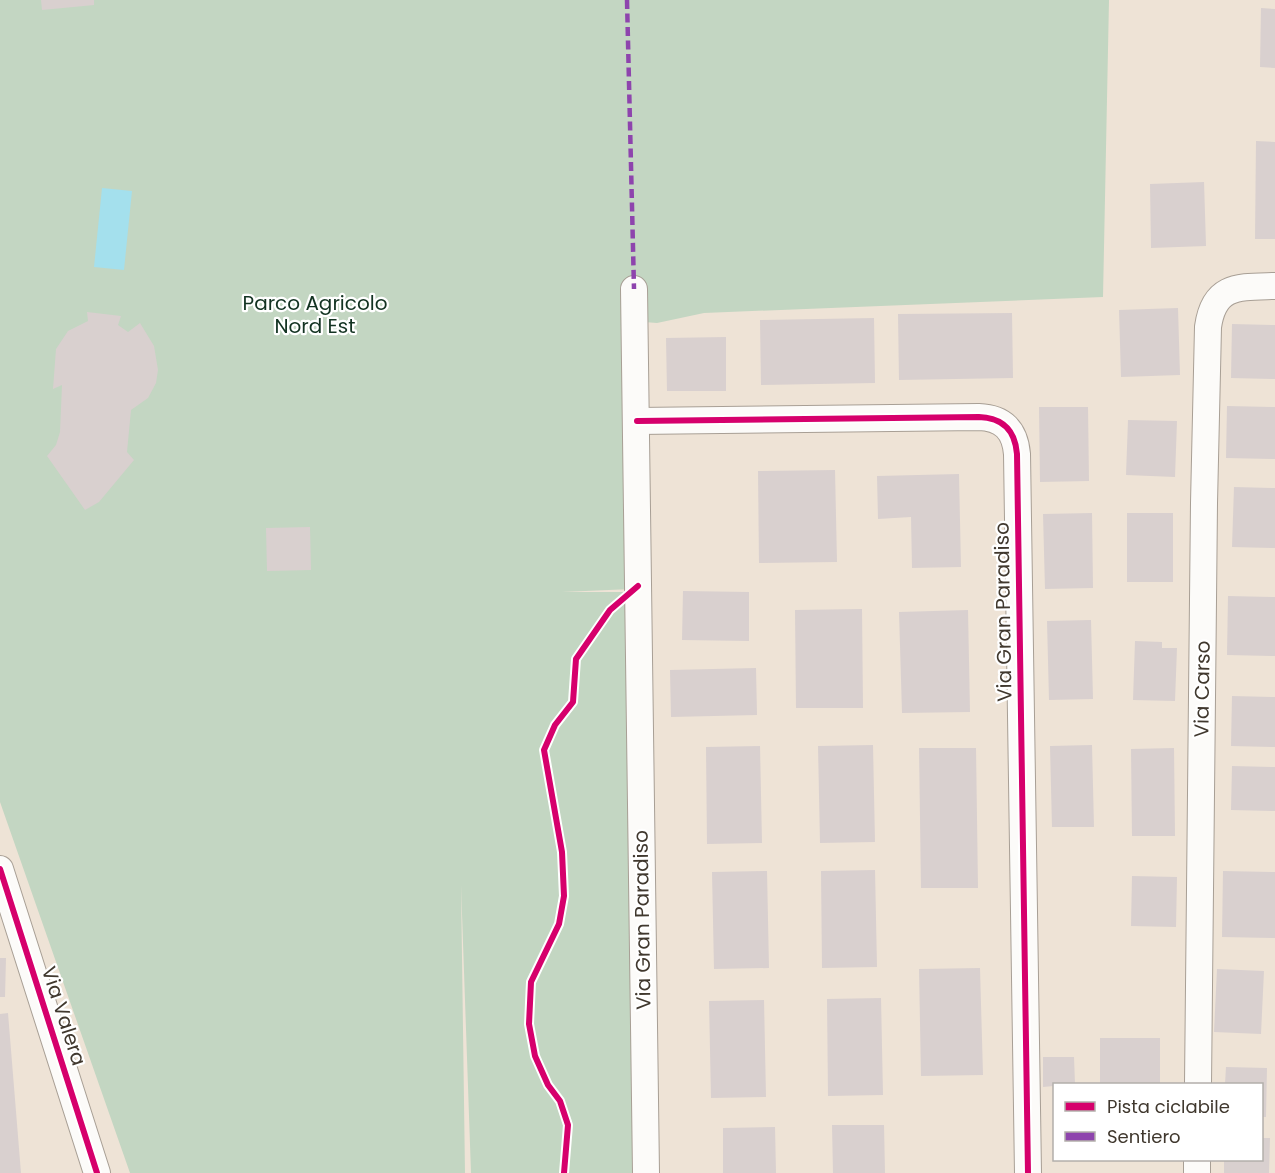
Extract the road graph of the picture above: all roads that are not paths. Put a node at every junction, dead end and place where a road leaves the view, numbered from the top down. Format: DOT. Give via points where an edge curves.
graph roads {
  1 [pos="1275,286"];
  2 [pos="634,289"];
  3 [pos="637,421"];
  4 [pos="0,869"];
  5 [pos="1198,1083"];
  6 [pos="97,1173"];
  7 [pos="646,1173"];
  8 [pos="1028,1173"];
  1 -- 5 [label="street, Via Carso" via="1235,288 1219,297 1208,327"];
  2 -- 3 [label="street"];
  3 -- 7 [label="street, Via Gran Paradiso"];
  3 -- 8 [label="street, Via Gran Paradiso" via="987,417 1011,430 1017,454"];
  4 -- 6 [label="street, Via Valera"];
}
